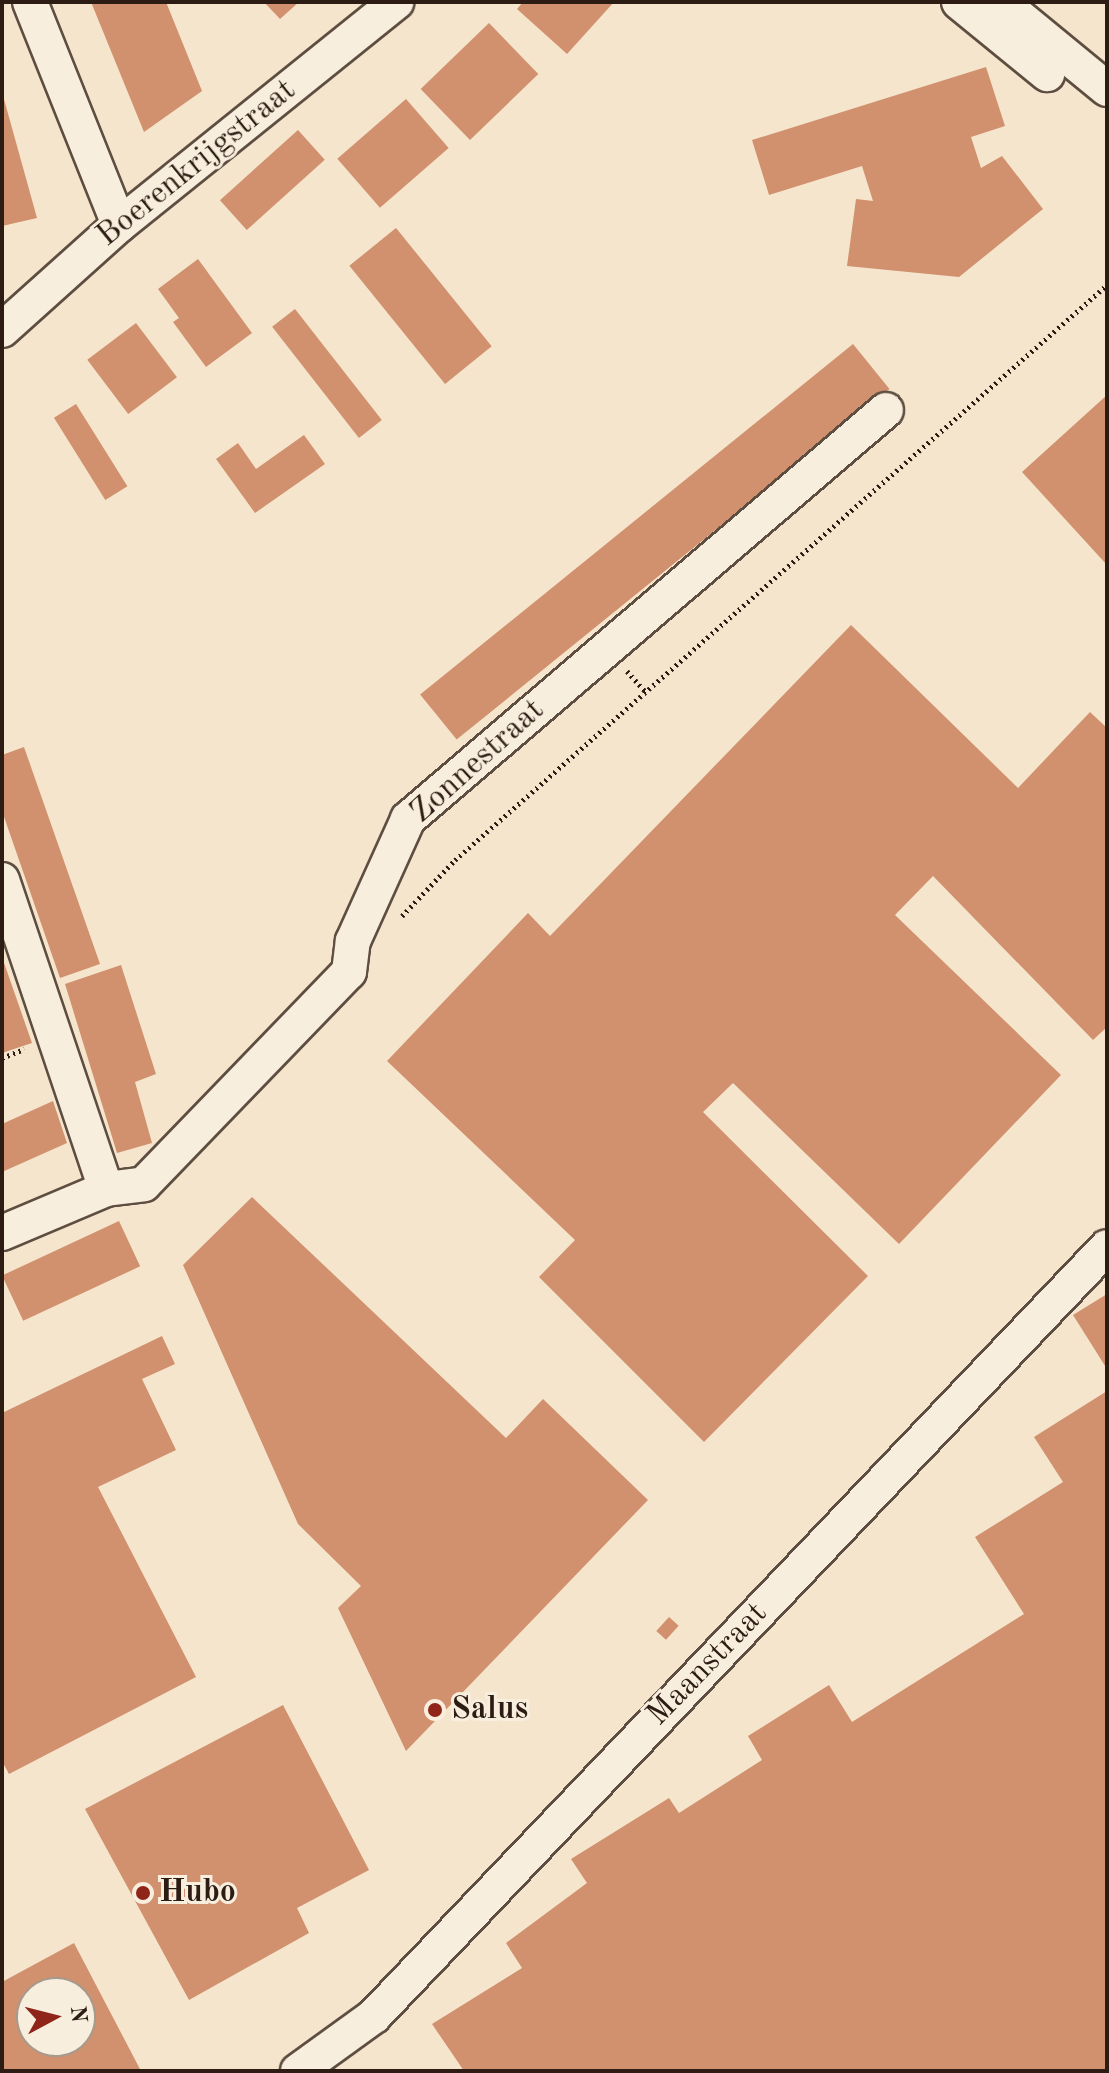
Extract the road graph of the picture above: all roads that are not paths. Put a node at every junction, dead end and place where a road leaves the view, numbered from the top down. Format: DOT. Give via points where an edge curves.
graph roads {
  1 [pos="30,2"];
  2 [pos="396,2"];
  3 [pos="959,2"];
  4 [pos="1001,2"];
  5 [pos="1047,74"];
  6 [pos="1107,89"];
  7 [pos="119,225"];
  8 [pos="2,330"];
  9 [pos="886,410"];
  10 [pos="2,880"];
  11 [pos="106,1189"];
  12 [pos="2,1233"];
  13 [pos="1107,1247"];
  14 [pos="298,2071"];
  1 -- 7 [label="street"];
  2 -- 7 [label="street, Boerenkrijgstraat"];
  3 -- 5 [label="street"];
  4 -- 6 [label="street"];
  7 -- 8 [label="street, Boerenkrijgstraat"];
  9 -- 11 [label="street, Zonnestraat" via="408,819 353,941 349,972 144,1184"];
  10 -- 11 [label="street"];
  11 -- 12 [label="street, Zonnestraat"];
  13 -- 14 [label="street, Maanstraat" via="374,2016"];
}
